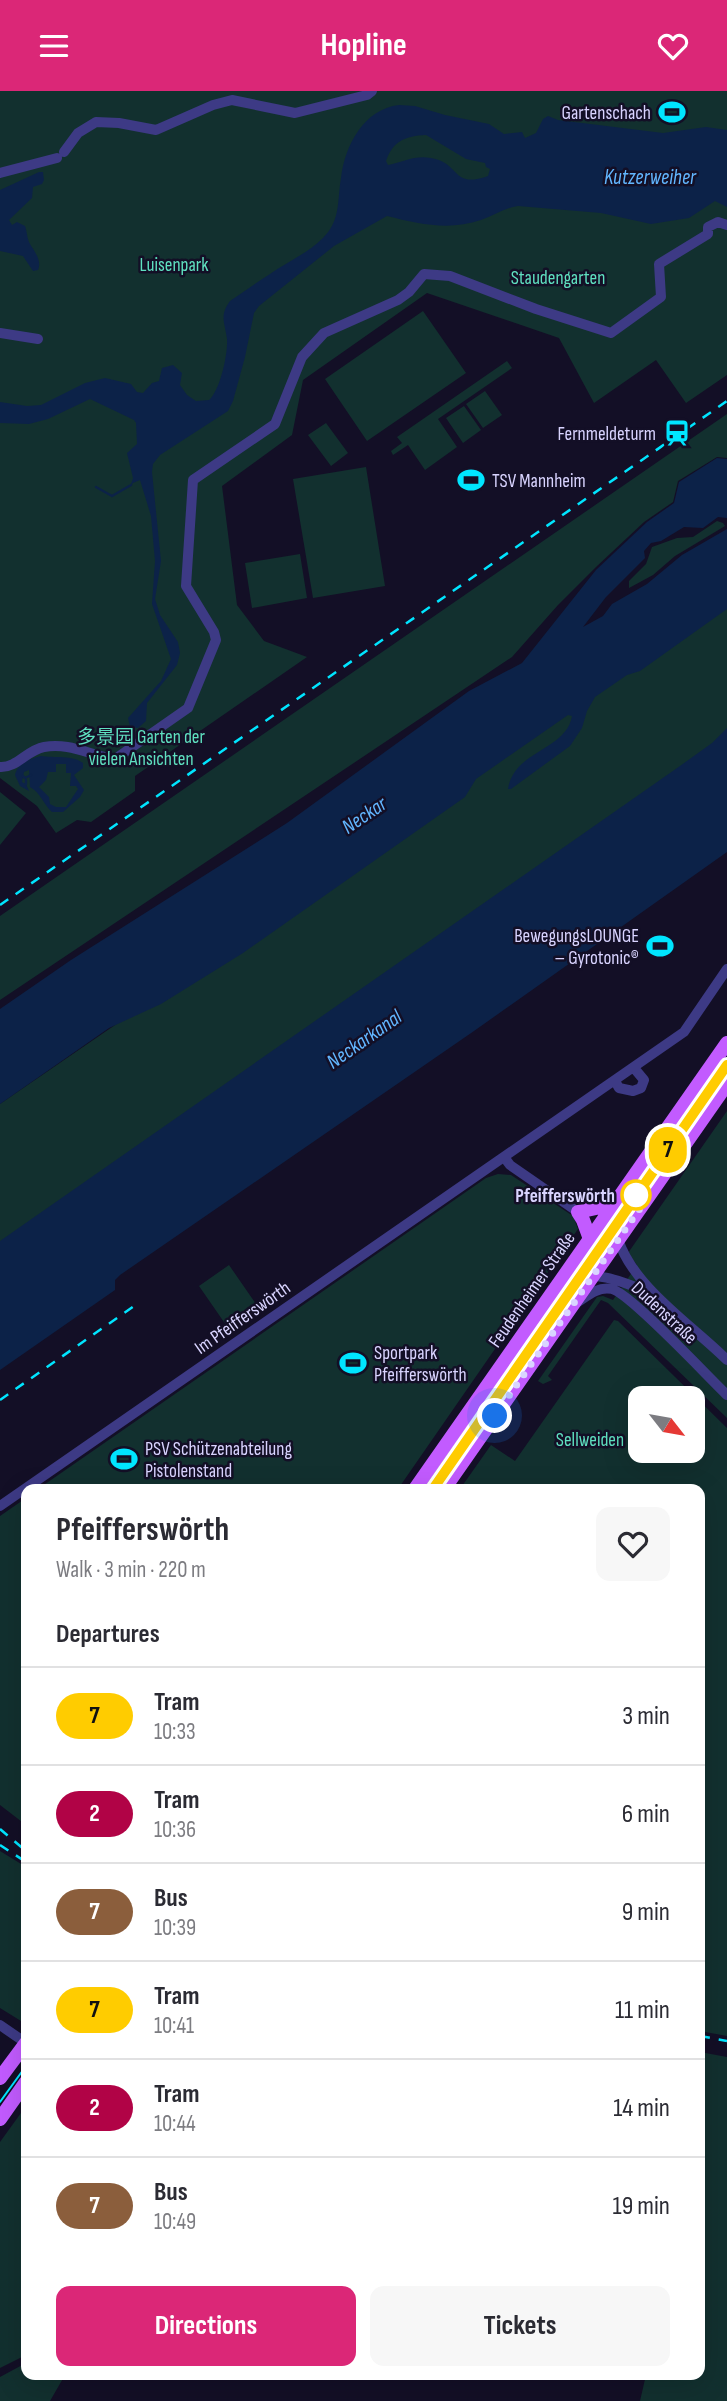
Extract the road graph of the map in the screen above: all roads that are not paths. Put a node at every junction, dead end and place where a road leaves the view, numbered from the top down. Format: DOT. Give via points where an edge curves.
graph roads {
  1 [pos="372,91"];
  2 [pos="0,173"];
  3 [pos="727,225"];
  4 [pos="0,333"];
  5 [pos="38,339"];
  6 [pos="0,767"];
  7 [pos="727,969"];
  8 [pos="727,1043"];
  9 [pos="634,1068"];
  10 [pos="615,1081"];
  11 [pos="727,1084"];
  12 [pos="667,1129"];
  13 [pos="678,1154"];
  14 [pos="504,1157"];
  15 [pos="614,1205"];
  16 [pos="578,1212"];
  17 [pos="618,1239"];
  18 [pos="590,1240"];
  19 [pos="594,1274"];
  20 [pos="561,1280"];
  21 [pos="658,1297"];
  22 [pos="570,1308"];
  23 [pos="727,1360"];
  24 [pos="494,1377"];
  25 [pos="727,1395"];
  26 [pos="505,1402"];
  27 [pos="32,1484"];
  28 [pos="419,1484"];
  29 [pos="448,1484"];
  30 [pos="21,1491"];
  31 [pos="0,1506"];
  32 [pos="0,2025"];
  33 [pos="21,2043"];
  34 [pos="21,2050"];
  35 [pos="0,2078"];
  36 [pos="21,2089"];
  37 [pos="0,2119"];
  1 -- 2 [label="street" via="295,113 232,100 156,130 96,122 78,133 61,155"];
  3 -- 6 [label="street" via="718,222 709,227 708,234 659,264 661,297 611,333 450,275 424,274 398,300 324,333 302,357 275,424 193,480 186,586 216,640 188,708 115,759 52,746 35,749 9,767"];
  4 -- 5 [label="street"];
  7 -- 9 [label="street, Im Pfeifferswörth" via="684,1032"];
  8 -- 12 [label="main road, Feudenheimer Straße"];
  9 -- 10 [label="street, Im Pfeifferswörth"];
  9 -- 10 [label="street" via="644,1080 641,1088 619,1088"];
  10 -- 14 [label="street, Im Pfeifferswörth"];
  11 -- 13 [label="main road"];
  12 -- 13 [label="main road" via="681,1136"];
  12 -- 15 [label="main road, Feudenheimer Straße"];
  13 -- 17 [label="main road"];
  14 -- 16 [label="street"];
  14 -- 27 [label="street, Im Pfeifferswörth"];
  15 -- 16 [label="main road"];
  15 -- 18 [label="main road, Feudenheimer Straße"];
  16 -- 18 [label="main road"];
  17 -- 19 [label="main road"];
  17 -- 21 [label="street, Dudenstraße" via="630,1266"];
  18 -- 20 [label="main road, Feudenheimer Straße"];
  19 -- 20 [label="street"];
  19 -- 21 [label="street, Dudenstraße"];
  19 -- 22 [label="main road"];
  20 -- 24 [label="main road, Feudenheimer Straße"];
  21 -- 23 [label="street, Dudenstraße"];
  22 -- 25 [label="street, Dudenstraße" via="596,1290 614,1290"];
  22 -- 26 [label="main road"];
  24 -- 26 [label="main road" via="493,1396"];
  24 -- 28 [label="main road, Feudenheimer Straße"];
  26 -- 29 [label="main road"];
  30 -- 31 [label="street, Im Pfeifferswörth"];
  32 -- 33 [label="street"];
  34 -- 35 [label="main road"];
  36 -- 37 [label="main road"];
}
